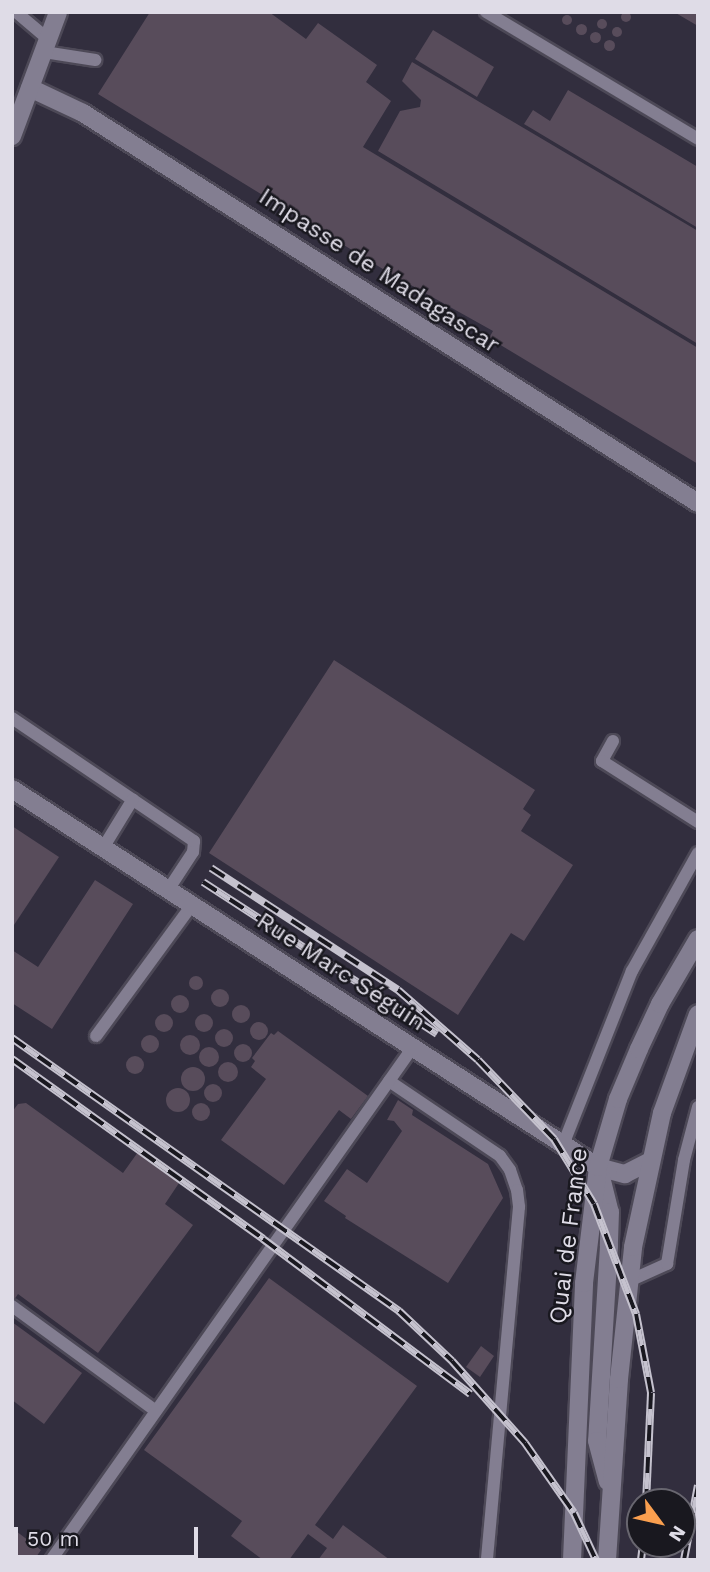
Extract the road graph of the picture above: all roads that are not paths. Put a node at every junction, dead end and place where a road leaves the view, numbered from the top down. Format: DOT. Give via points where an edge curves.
graph roads {
  1 [pos="16,12"];
  2 [pos="58,12"];
  3 [pos="486,12"];
  4 [pos="46,46"];
  5 [pos="95,60"];
  6 [pos="30,88"];
  7 [pos="12,136"];
  8 [pos="698,139"];
  9 [pos="698,502"];
  10 [pos="12,718"];
  11 [pos="613,741"];
  12 [pos="12,789"];
  13 [pos="133,799"];
  14 [pos="698,822"];
  15 [pos="103,848"];
  16 [pos="698,853"];
  17 [pos="169,890"];
  18 [pos="192,905"];
  19 [pos="698,939"];
  20 [pos="698,1014"];
  21 [pos="96,1036"];
  22 [pos="413,1047"];
  23 [pos="389,1081"];
  24 [pos="698,1107"];
  25 [pos="563,1145"];
  26 [pos="649,1162"];
  27 [pos="598,1167"];
  28 [pos="629,1281"];
  29 [pos="12,1306"];
  30 [pos="156,1411"];
  31 [pos="612,1497"];
  32 [pos="51,1560"];
  33 [pos="488,1560"];
  34 [pos="572,1560"];
  35 [pos="607,1560"];
  1 -- 4 [label="lane"];
  2 -- 4 [label="street"];
  3 -- 8 [label="lane"];
  4 -- 5 [label="lane"];
  4 -- 6 [label="street"];
  6 -- 7 [label="street"];
  6 -- 9 [label="street, Impasse de Madagascar" via="83,113"];
  10 -- 13 [label="lane"];
  11 -- 14 [label="lane" via="602,761"];
  12 -- 15 [label="street, Rue Marc Séguin"];
  13 -- 15 [label="lane"];
  13 -- 17 [label="lane" via="194,841"];
  15 -- 17 [label="street, Rue Marc Séguin"];
  16 -- 25 [label="lane" via="632,971"];
  17 -- 18 [label="street, Rue Marc Séguin"];
  18 -- 21 [label="lane"];
  18 -- 22 [label="street, Rue Marc Séguin"];
  19 -- 27 [label="street, Quai de France" via="639,1049"];
  20 -- 26 [label="street"];
  22 -- 23 [label="lane"];
  22 -- 25 [label="street, Rue Marc Séguin"];
  23 -- 30 [label="lane"];
  23 -- 33 [label="lane" via="487,1145 510,1170 517,1190"];
  24 -- 28 [label="lane" via="667,1264"];
  25 -- 27 [label="street, Rue Marc Séguin"];
  26 -- 27 [label="street, Rue Marc Séguin" via="625,1174"];
  26 -- 28 [label="street"];
  27 -- 31 [label="street" via="610,1212 597,1441"];
  27 -- 34 [label="street, Quai de France" via="584,1283"];
  28 -- 31 [label="street"];
  29 -- 30 [label="lane"];
  30 -- 32 [label="lane"];
  31 -- 35 [label="street"];
}
